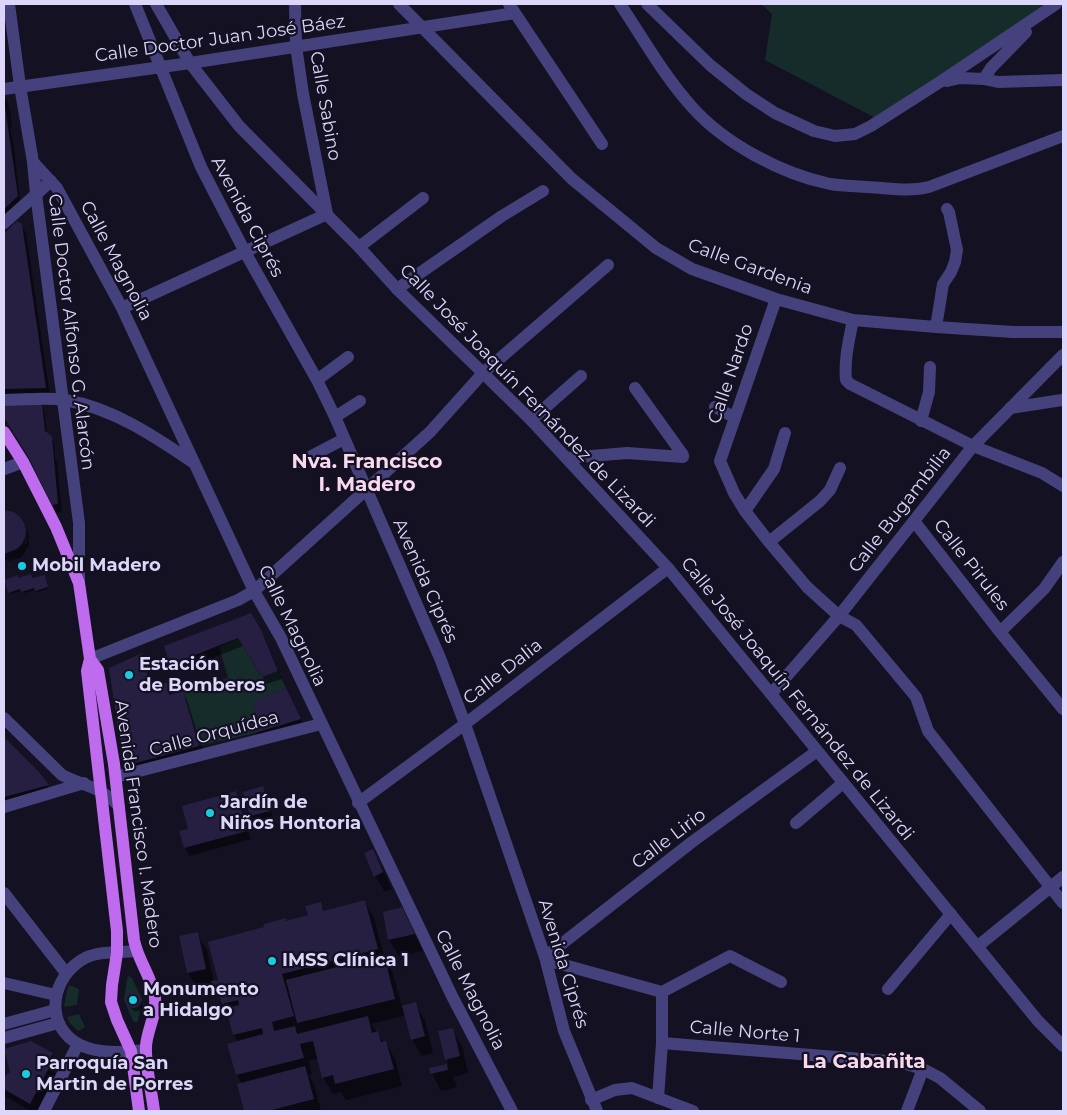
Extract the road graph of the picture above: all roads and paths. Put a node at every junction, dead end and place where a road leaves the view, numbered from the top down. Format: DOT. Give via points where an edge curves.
graph roads {
  1 [pos="9,4"];
  2 [pos="135,4"];
  3 [pos="156,4"];
  4 [pos="295,4"];
  5 [pos="399,4"];
  6 [pos="620,4"];
  7 [pos="648,4"];
  8 [pos="1056,4"];
  9 [pos="512,9"];
  10 [pos="1043,14"];
  11 [pos="424,28"];
  12 [pos="296,46"];
  13 [pos="190,62"];
  14 [pos="160,66"];
  15 [pos="984,79"];
  16 [pos="1063,80"];
  17 [pos="940,82"];
  18 [pos="20,86"];
  19 [pos="4,89"];
  20 [pos="1063,136"];
  21 [pos="602,144"];
  22 [pos="33,162"];
  23 [pos="51,181"];
  24 [pos="543,191"];
  25 [pos="36,194"];
  26 [pos="423,198"];
  27 [pos="946,208"];
  28 [pos="327,214"];
  29 [pos="4,223"];
  30 [pos="359,247"];
  31 [pos="245,252"];
  32 [pos="608,265"];
  33 [pos="397,289"];
  34 [pos="776,299"];
  35 [pos="122,308"];
  36 [pos="853,320"];
  37 [pos="936,327"];
  38 [pos="1063,332"];
  39 [pos="1063,355"];
  40 [pos="348,357"];
  41 [pos="930,367"];
  42 [pos="483,373"];
  43 [pos="582,376"];
  44 [pos="317,380"];
  45 [pos="636,388"];
  46 [pos="4,400"];
  47 [pos="63,400"];
  48 [pos="1062,400"];
  49 [pos="360,401"];
  50 [pos="715,407"];
  51 [pos="1010,408"];
  52 [pos="335,416"];
  53 [pos="734,417"];
  54 [pos="530,420"];
  55 [pos="921,421"];
  56 [pos="4,432"];
  57 [pos="785,433"];
  58 [pos="344,439"];
  59 [pos="973,446"];
  60 [pos="568,458"];
  61 [pos="23,462"];
  62 [pos="300,462"];
  63 [pos="194,464"];
  64 [pos="840,468"];
  65 [pos="4,469"];
  66 [pos="1063,486"];
  67 [pos="366,489"];
  68 [pos="745,511"];
  69 [pos="914,521"];
  70 [pos="769,542"];
  71 [pos="1063,565"];
  72 [pos="668,568"];
  73 [pos="79,583"];
  74 [pos="254,591"];
  75 [pos="839,616"];
  76 [pos="1000,632"];
  77 [pos="90,659"];
  78 [pos="771,694"];
  79 [pos="1063,709"];
  80 [pos="4,718"];
  81 [pos="321,724"];
  82 [pos="465,724"];
  83 [pos="817,751"];
  84 [pos="114,764"];
  85 [pos="98,766"];
  86 [pos="116,778"];
  87 [pos="84,783"];
  88 [pos="843,783"];
  89 [pos="100,791"];
  90 [pos="358,803"];
  91 [pos="119,806"];
  92 [pos="4,807"];
  93 [pos="796,824"];
  94 [pos="1063,877"];
  95 [pos="1051,887"];
  96 [pos="4,893"];
  97 [pos="1063,903"];
  98 [pos="951,914"];
  99 [pos="978,946"];
  100 [pos="136,951"];
  101 [pos="117,953"];
  102 [pos="545,959"];
  103 [pos="66,973"];
  104 [pos="780,982"];
  105 [pos="4,983"];
  106 [pos="888,989"];
  107 [pos="662,992"];
  108 [pos="56,995"];
  109 [pos="56,1016"];
  110 [pos="4,1024"];
  111 [pos="4,1038"];
  112 [pos="662,1043"];
  113 [pos="78,1044"];
  114 [pos="1063,1046"];
  115 [pos="146,1050"];
  116 [pos="132,1051"];
  117 [pos="922,1068"];
  118 [pos="658,1098"];
  119 [pos="594,1106"];
  120 [pos="44,1111"];
  121 [pos="139,1111"];
  122 [pos="154,1111"];
  123 [pos="512,1111"];
  124 [pos="693,1111"];
  125 [pos="907,1111"];
  126 [pos="980,1111"];
  1 -- 18 [label="street, Calle Doctor Alfonso G. Alarcón"];
  2 -- 14 [label="street, Avenida Ciprés"];
  3 -- 13 [label="street, Calle José Joaquín Fernández de Lizardi"];
  4 -- 12 [label="street, Calle Sabino"];
  5 -- 11 [label="street, Calle Gardenia"];
  6 -- 20 [label="street" via="676,88 711,125 735,144 772,164 830,184 915,190"];
  7 -- 17 [label="street" via="710,65 746,94 775,113 814,131 834,136 855,134"];
  8 -- 10 [label="street"];
  9 -- 11 [label="street, Calle Doctor Juan José Báez"];
  9 -- 21 [label="street"];
  10 -- 15 [label="street"];
  10 -- 17 [label="street"];
  11 -- 12 [label="street, Calle Doctor Juan José Báez"];
  11 -- 34 [label="street, Calle Gardenia" via="572,178 656,248 692,269"];
  12 -- 13 [label="street, Calle Doctor Juan José Báez"];
  12 -- 28 [label="street, Calle Sabino"];
  13 -- 14 [label="street, Calle Doctor Juan José Báez"];
  13 -- 28 [label="street, Calle José Joaquín Fernández de Lizardi" via="239,126"];
  14 -- 18 [label="street, Calle Doctor Juan José Báez"];
  14 -- 31 [label="street, Avenida Ciprés" via="201,167"];
  15 -- 16 [label="street" via="998,82"];
  15 -- 17 [label="street" via="960,78"];
  18 -- 19 [label="street, Calle Doctor Juan José Báez"];
  18 -- 22 [label="street, Calle Doctor Alfonso G. Alarcón"];
  22 -- 23 [label="street, Calle Magnolia"];
  22 -- 25 [label="street, Calle Doctor Alfonso G. Alarcón"];
  23 -- 25 [label="street"];
  23 -- 35 [label="street, Calle Magnolia" via="58,188"];
  24 -- 33 [label="street"];
  25 -- 29 [label="street"];
  25 -- 47 [label="street, Calle Doctor Alfonso G. Alarcón"];
  26 -- 30 [label="street"];
  27 -- 37 [label="street" via="957,250 951,272 943,284"];
  28 -- 30 [label="street, Calle José Joaquín Fernández de Lizardi"];
  28 -- 31 [label="street"];
  30 -- 33 [label="street, Calle José Joaquín Fernández de Lizardi"];
  31 -- 35 [label="street"];
  31 -- 44 [label="street, Avenida Ciprés"];
  32 -- 42 [label="street"];
  33 -- 42 [label="street, Calle José Joaquín Fernández de Lizardi"];
  34 -- 36 [label="street, Calle Gardenia"];
  34 -- 53 [label="street, Calle Nardo"];
  35 -- 63 [label="street, Calle Magnolia"];
  36 -- 37 [label="street, Calle Gardenia"];
  36 -- 55 [label="street" via="847,348 846,380"];
  37 -- 38 [label="street, Calle Gardenia"];
  39 -- 51 [label="street, Calle Bugambilia"];
  40 -- 44 [label="street"];
  41 -- 55 [label="street" via="929,392"];
  42 -- 54 [label="street, Calle José Joaquín Fernández de Lizardi"];
  42 -- 67 [label="street" via="430,432"];
  43 -- 54 [label="street"];
  44 -- 52 [label="street, Avenida Ciprés"];
  45 -- 60 [label="street" via="683,457 627,453"];
  46 -- 47 [label="street"];
  47 -- 63 [label="street" via="94,406 131,424"];
  47 -- 73 [label="street, Calle Doctor Alfonso G. Alarcón" via="79,523"];
  48 -- 51 [label="street"];
  49 -- 52 [label="street"];
  50 -- 53 [label="street"];
  51 -- 59 [label="street, Calle Bugambilia"];
  52 -- 58 [label="street, Avenida Ciprés"];
  53 -- 68 [label="street, Calle Nardo" via="720,461"];
  54 -- 60 [label="street, Calle José Joaquín Fernández de Lizardi"];
  55 -- 59 [label="street"];
  56 -- 61 [label="main road, Avenida Francisco I. Madero"];
  57 -- 68 [label="street" via="774,469"];
  58 -- 62 [label="street"];
  58 -- 67 [label="street, Avenida Ciprés"];
  59 -- 66 [label="street" via="1042,473"];
  59 -- 69 [label="street, Calle Bugambilia"];
  60 -- 72 [label="street, Calle José Joaquín Fernández de Lizardi"];
  61 -- 65 [label="street"];
  61 -- 73 [label="main road, Avenida Francisco I. Madero" via="56,527"];
  63 -- 74 [label="street, Calle Magnolia"];
  64 -- 70 [label="street" via="830,490 820,501"];
  67 -- 74 [label="street"];
  67 -- 82 [label="street, Avenida Ciprés" via="440,658"];
  68 -- 70 [label="street"];
  69 -- 75 [label="street, Calle Bugambilia"];
  69 -- 76 [label="street, Calle Pirules"];
  70 -- 75 [label="street" via="807,587"];
  71 -- 76 [label="street, Calle Pirules" via="1044,589"];
  72 -- 78 [label="street, Calle José Joaquín Fernández de Lizardi"];
  72 -- 82 [label="street, Calle Dalia"];
  73 -- 77 [label="main road, Avenida Francisco I. Madero"];
  74 -- 77 [label="street"];
  74 -- 81 [label="street, Calle Magnolia"];
  75 -- 78 [label="street, Calle Bugambilia"];
  75 -- 95 [label="street" via="856,626 916,697 928,731"];
  76 -- 79 [label="street, Calle Pirules"];
  77 -- 84 [label="main road, Avenida Francisco I. Madero" via="98,670"];
  77 -- 85 [label="main road, Avenida Francisco I. Madero" via="87,671"];
  78 -- 83 [label="street, Calle José Joaquín Fernández de Lizardi"];
  80 -- 87 [label="street" via="58,771 71,780"];
  81 -- 86 [label="street, Calle Orquídea"];
  81 -- 90 [label="street, Calle Magnolia"];
  82 -- 90 [label="street, Calle Dalia"];
  82 -- 102 [label="street, Avenida Ciprés"];
  83 -- 88 [label="street, Calle José Joaquín Fernández de Lizardi"];
  83 -- 102 [label="street, Calle Lirio" via="692,842"];
  84 -- 85 [label="main road"];
  84 -- 86 [label="main road, Avenida Francisco I. Madero"];
  85 -- 89 [label="main road, Avenida Francisco I. Madero"];
  86 -- 91 [label="main road, Avenida Francisco I. Madero"];
  87 -- 89 [label="street"];
  87 -- 92 [label="street"];
  88 -- 93 [label="street"];
  88 -- 98 [label="street, Calle José Joaquín Fernández de Lizardi"];
  89 -- 91 [label="street"];
  89 -- 101 [label="main road, Avenida Francisco I. Madero"];
  90 -- 123 [label="street, Calle Magnolia"];
  91 -- 100 [label="main road, Avenida Francisco I. Madero"];
  94 -- 95 [label="street"];
  95 -- 97 [label="street"];
  95 -- 99 [label="street"];
  96 -- 103 [label="street"];
  98 -- 99 [label="street, Calle José Joaquín Fernández de Lizardi"];
  98 -- 106 [label="street"];
  99 -- 114 [label="street, Calle José Joaquín Fernández de Lizardi" via="1038,1021"];
  100 -- 101 [label="street"];
  100 -- 115 [label="main road, Avenida Francisco I. Madero" via="155,999"];
  101 -- 103 [label="street" via="99,953 81,960"];
  101 -- 116 [label="main road, Avenida Francisco I. Madero" via="111,1002"];
  102 -- 107 [label="street"];
  102 -- 119 [label="street, Avenida Ciprés" via="564,1031"];
  103 -- 108 [label="street"];
  104 -- 107 [label="street" via="730,956"];
  105 -- 108 [label="street"];
  107 -- 112 [label="street"];
  108 -- 109 [label="street"];
  109 -- 110 [label="street"];
  109 -- 111 [label="street"];
  109 -- 113 [label="street" via="67,1035"];
  112 -- 117 [label="street, Calle Norte 1" via="899,1062"];
  112 -- 118 [label="street"];
  113 -- 116 [label="street" via="89,1049"];
  113 -- 120 [label="street"];
  115 -- 116 [label="street"];
  115 -- 122 [label="main road, Avenida Francisco I. Madero"];
  116 -- 121 [label="main road, Avenida Francisco I. Madero"];
  117 -- 125 [label="street"];
  117 -- 126 [label="street, Calle Norte 1" via="940,1078"];
  118 -- 119 [label="street" via="632,1088 622,1088"];
  118 -- 124 [label="street"];
}
